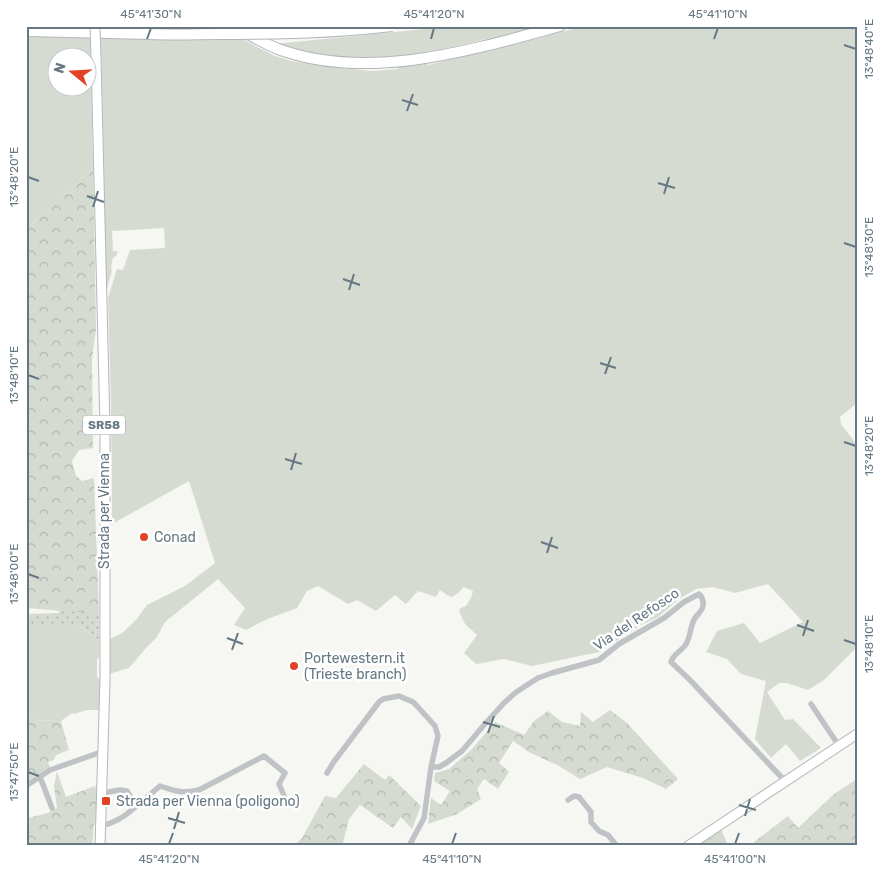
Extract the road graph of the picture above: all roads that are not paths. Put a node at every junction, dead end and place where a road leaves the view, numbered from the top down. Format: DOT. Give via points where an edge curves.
graph roads {
  1 [pos="96,26"];
  2 [pos="234,26"];
  3 [pos="392,26"];
  4 [pos="560,26"];
  5 [pos="26,30"];
  6 [pos="811,704"];
  7 [pos="857,734"];
  8 [pos="839,746"];
  9 [pos="104,752"];
  10 [pos="431,767"];
  11 [pos="327,773"];
  12 [pos="40,777"];
  13 [pos="785,781"];
  14 [pos="26,786"];
  15 [pos="102,793"];
  16 [pos="568,800"];
  17 [pos="289,804"];
  18 [pos="52,808"];
  19 [pos="133,809"];
  20 [pos="101,826"];
  21 [pos="100,846"];
  22 [pos="409,846"];
  23 [pos="617,846"];
  24 [pos="688,846"];
  1 -- 9 [label="main road, Strada per Vienna / SR58, bridge" via="104,427"];
  2 -- 4 [label="highway" via="278,49 325,60 359,63 426,57"];
  3 -- 5 [label="highway, bridge" via="258,34"];
  6 -- 8 [label="street"];
  7 -- 8 [label="main road"];
  8 -- 13 [label="main road"];
  9 -- 12 [label="street" via="50,770"];
  9 -- 15 [label="main road, Strada per Vienna / SR58"];
  10 -- 11 [label="street" via="438,736 435,726 417,706 399,696 379,702"];
  10 -- 13 [label="street, Via del Refosco" via="439,767 462,751 504,703 538,678 599,660 699,594 703,606 686,644 671,662"];
  10 -- 22 [label="street" via="424,818"];
  12 -- 14 [label="street"];
  12 -- 18 [label="street"];
  13 -- 24 [label="main road"];
  15 -- 19 [label="street" via="127,791 133,800"];
  15 -- 20 [label="main road, Strada per Vienna / SR58"];
  16 -- 23 [label="street" via="579,797 591,812 591,822"];
  17 -- 19 [label="street" via="280,784 285,773 264,756 198,790 182,793 160,786"];
  19 -- 20 [label="street" via="119,820"];
  20 -- 21 [label="main road, Strada per Vienna / SR58"];
}
